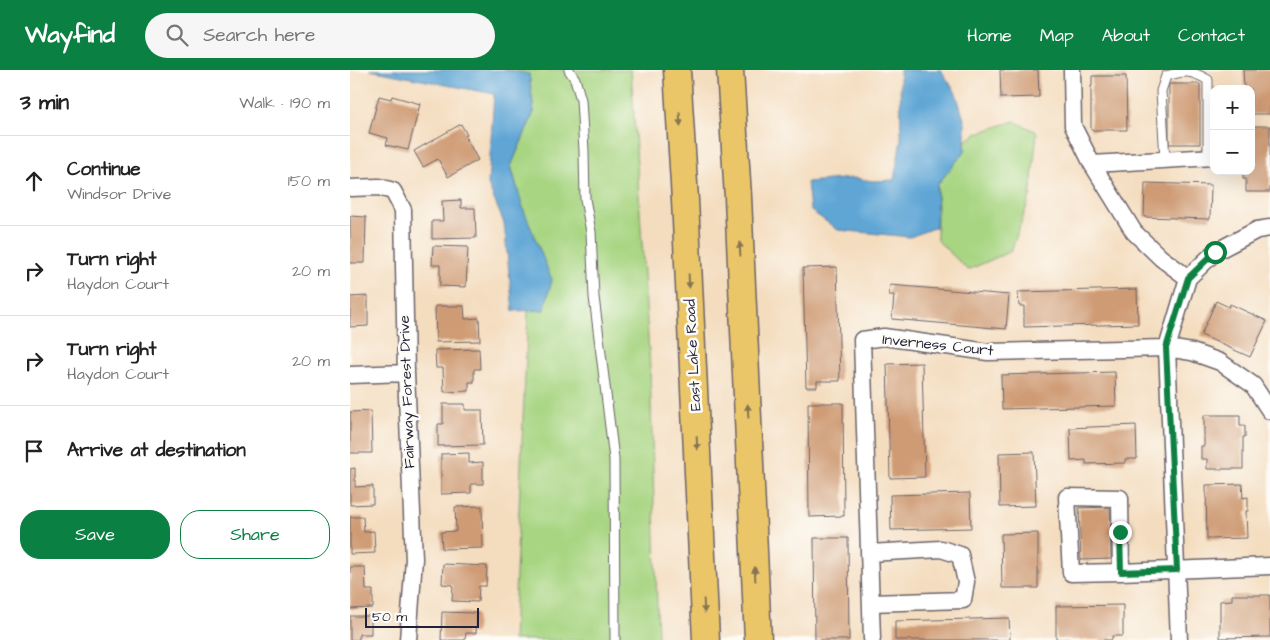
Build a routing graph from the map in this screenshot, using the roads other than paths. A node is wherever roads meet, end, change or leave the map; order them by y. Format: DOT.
graph roads {
  1 [pos="569,70"];
  2 [pos="677,70"];
  3 [pos="730,70"];
  4 [pos="1072,70"];
  5 [pos="1210,131"];
  6 [pos="1210,157"];
  7 [pos="1164,160"];
  8 [pos="1092,164"];
  9 [pos="350,188"];
  10 [pos="1270,228"];
  11 [pos="1188,278"];
  12 [pos="1166,348"];
  13 [pos="406,374"];
  14 [pos="350,375"];
  15 [pos="1270,411"];
  16 [pos="869,553"];
  17 [pos="1270,566"];
  18 [pos="1177,570"];
  19 [pos="1121,572"];
  20 [pos="871,603"];
  21 [pos="872,638"];
  22 [pos="408,640"];
  23 [pos="615,640"];
  24 [pos="706,640"];
  25 [pos="758,640"];
  26 [pos="1179,640"];
  1 -- 23 [label="lane"];
  2 -- 24 [label="main road, East Lake Road, one-way"];
  25 -- 3 [label="main road, one-way"];
  4 -- 8 [label="street"];
  5 -- 7 [label="lane"];
  6 -- 7 [label="street"];
  7 -- 8 [label="street"];
  8 -- 11 [label="street"];
  9 -- 13 [label="street, Fairway Forest Drive"];
  10 -- 11 [label="street"];
  11 -- 12 [label="street"];
  12 -- 15 [label="street"];
  12 -- 16 [label="street, Inverness Court"];
  12 -- 18 [label="street"];
  13 -- 14 [label="street"];
  13 -- 22 [label="street, Fairway Forest Drive"];
  16 -- 20 [label="street, Inverness Court"];
  16 -- 20 [label="street"];
  17 -- 18 [label="street"];
  18 -- 19 [label="street"];
  18 -- 26 [label="street"];
  19 -- 19 [label="street"];
  20 -- 21 [label="street, Inverness Court"];
}
